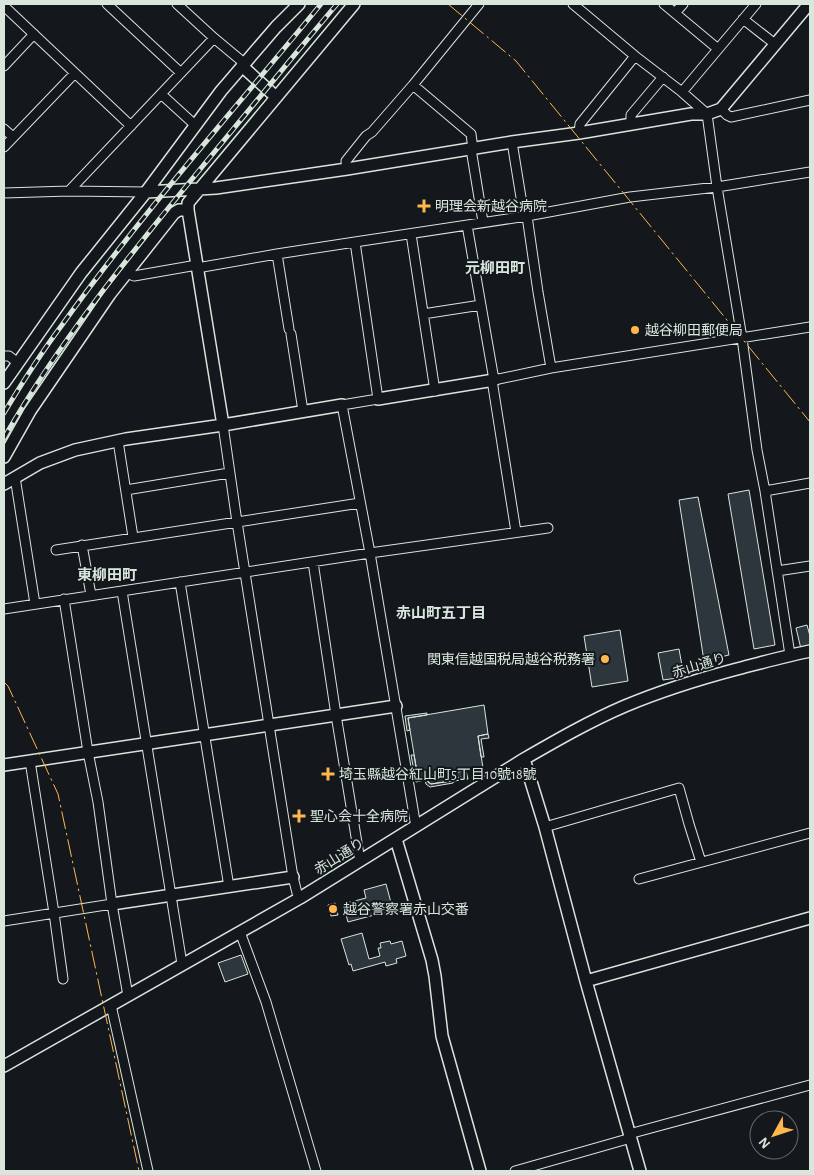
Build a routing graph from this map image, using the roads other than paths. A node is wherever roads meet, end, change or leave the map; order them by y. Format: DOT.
graph roads {
  1 [pos="107,4"];
  2 [pos="177,4"];
  3 [pos="299,4"];
  4 [pos="354,4"];
  5 [pos="480,4"];
  6 [pos="574,4"];
  7 [pos="664,4"];
  8 [pos="683,4"];
  9 [pos="756,4"];
  10 [pos="809,4"];
  11 [pos="4,6"];
  12 [pos="675,13"];
  13 [pos="743,18"];
  14 [pos="34,34"];
  15 [pos="214,38"];
  16 [pos="775,44"];
  17 [pos="718,49"];
  18 [pos="635,56"];
  19 [pos="243,65"];
  20 [pos="4,66"];
  21 [pos="74,72"];
  22 [pos="181,73"];
  23 [pos="663,77"];
  24 [pos="413,85"];
  25 [pos="682,92"];
  26 [pos="161,94"];
  27 [pos="276,97"];
  28 [pos="810,100"];
  29 [pos="721,109"];
  30 [pos="707,114"];
  31 [pos="631,124"];
  32 [pos="195,125"];
  33 [pos="131,126"];
  34 [pos="4,128"];
  35 [pos="579,133"];
  36 [pos="13,137"];
  37 [pos="512,142"];
  38 [pos="4,147"];
  39 [pos="472,149"];
  40 [pos="347,169"];
  41 [pos="810,172"];
  42 [pos="717,187"];
  43 [pos="199,190"];
  44 [pos="69,191"];
  45 [pos="146,192"];
  46 [pos="4,193"];
  47 [pos="188,210"];
  48 [pos="526,216"];
  49 [pos="483,222"];
  50 [pos="467,225"];
  51 [pos="411,234"];
  52 [pos="355,242"];
  53 [pos="277,254"];
  54 [pos="197,266"];
  55 [pos="126,273"];
  56 [pos="481,305"];
  57 [pos="423,314"];
  58 [pos="810,327"];
  59 [pos="742,338"];
  60 [pos="4,356"];
  61 [pos="18,363"];
  62 [pos="551,368"];
  63 [pos="493,380"];
  64 [pos="4,383"];
  65 [pos="434,391"];
  66 [pos="378,399"];
  67 [pos="342,405"];
  68 [pos="303,411"];
  69 [pos="223,425"];
  70 [pos="118,441"];
  71 [pos="4,457"];
  72 [pos="230,473"];
  73 [pos="15,477"];
  74 [pos="810,483"];
  75 [pos="4,484"];
  76 [pos="126,490"];
  77 [pos="765,491"];
  78 [pos="360,503"];
  79 [pos="237,522"];
  80 [pos="548,528"];
  81 [pos="516,532"];
  82 [pos="133,537"];
  83 [pos="82,545"];
  84 [pos="56,550"];
  85 [pos="370,553"];
  86 [pos="314,562"];
  87 [pos="810,566"];
  88 [pos="777,571"];
  89 [pos="245,573"];
  90 [pos="180,582"];
  91 [pos="122,591"];
  92 [pos="91,595"];
  93 [pos="64,599"];
  94 [pos="35,604"];
  95 [pos="4,609"];
  96 [pos="810,651"];
  97 [pos="790,655"];
  98 [pos="396,706"];
  99 [pos="336,715"];
  100 [pos="269,724"];
  101 [pos="205,735"];
  102 [pos="146,744"];
  103 [pos="88,752"];
  104 [pos="524,760"];
  105 [pos="30,761"];
  106 [pos="4,765"];
  107 [pos="416,827"];
  108 [pos="544,827"];
  109 [pos="810,833"];
  110 [pos="396,839"];
  111 [pos="360,861"];
  112 [pos="701,862"];
  113 [pos="293,876"];
  114 [pos="639,879"];
  115 [pos="229,886"];
  116 [pos="172,894"];
  117 [pos="300,898"];
  118 [pos="112,904"];
  119 [pos="54,913"];
  120 [pos="810,918"];
  121 [pos="4,920"];
  122 [pos="240,932"];
  123 [pos="182,964"];
  124 [pos="63,979"];
  125 [pos="586,981"];
  126 [pos="128,996"];
  127 [pos="111,1005"];
  128 [pos="4,1066"];
  129 [pos="810,1084"];
  130 [pos="630,1136"];
  131 [pos="148,1171"];
  132 [pos="316,1171"];
  133 [pos="480,1171"];
  134 [pos="515,1171"];
  135 [pos="640,1171"];
  1 -- 22 [label="street"];
  2 -- 15 [label="street"];
  3 -- 19 [label="street"];
  4 -- 27 [label="street"];
  5 -- 24 [label="street"];
  6 -- 18 [label="street"];
  7 -- 12 [label="street"];
  8 -- 12 [label="street"];
  9 -- 13 [label="street"];
  10 -- 16 [label="street"];
  11 -- 14 [label="street"];
  12 -- 17 [label="street"];
  13 -- 16 [label="street"];
  13 -- 17 [label="street"];
  14 -- 20 [label="street"];
  14 -- 21 [label="street"];
  15 -- 19 [label="street"];
  15 -- 22 [label="street"];
  16 -- 29 [label="street"];
  17 -- 25 [label="street"];
  18 -- 23 [label="street"];
  18 -- 35 [label="street"];
  19 -- 27 [label="street"];
  19 -- 32 [label="street"];
  21 -- 33 [label="street"];
  21 -- 36 [label="street"];
  22 -- 26 [label="street"];
  23 -- 25 [label="street"];
  23 -- 31 [label="street"];
  24 -- 39 [label="street"];
  24 -- 40 [label="street"];
  25 -- 30 [label="street"];
  26 -- 32 [label="street"];
  26 -- 33 [label="street"];
  27 -- 43 [label="street"];
  28 -- 29 [label="street"];
  29 -- 30 [label="street"];
  30 -- 31 [label="street"];
  30 -- 42 [label="street"];
  31 -- 35 [label="street"];
  32 -- 45 [label="street"];
  33 -- 44 [label="street"];
  34 -- 36 [label="street"];
  35 -- 37 [label="street"];
  36 -- 38 [label="street"];
  37 -- 39 [label="street"];
  37 -- 48 [label="street"];
  39 -- 40 [label="street"];
  39 -- 49 [label="street"];
  40 -- 43 [label="street"];
  41 -- 42 [label="street"];
  42 -- 48 [label="street"];
  42 -- 59 [label="street"];
  43 -- 45 [label="street"];
  43 -- 47 [label="street"];
  44 -- 45 [label="street"];
  44 -- 46 [label="street"];
  45 -- 61 [label="street"];
  47 -- 54 [label="street"];
  47 -- 55 [label="street"];
  48 -- 49 [label="street"];
  48 -- 62 [label="street"];
  49 -- 50 [label="street"];
  50 -- 51 [label="street"];
  50 -- 56 [label="street"];
  51 -- 52 [label="street"];
  51 -- 57 [label="street"];
  52 -- 53 [label="street"];
  52 -- 66 [label="street"];
  53 -- 54 [label="street"];
  53 -- 68 [label="street"];
  54 -- 55 [label="street"];
  54 -- 69 [label="street"];
  55 -- 71 [label="street"];
  56 -- 57 [label="street"];
  56 -- 63 [label="street"];
  57 -- 65 [label="street"];
  58 -- 59 [label="street"];
  59 -- 62 [label="street"];
  59 -- 77 [label="street"];
  60 -- 61 [label="street"];
  61 -- 64 [label="street"];
  62 -- 63 [label="street"];
  63 -- 65 [label="street"];
  63 -- 81 [label="street"];
  65 -- 66 [label="street"];
  66 -- 67 [label="street"];
  67 -- 68 [label="street"];
  67 -- 78 [label="street"];
  68 -- 69 [label="street"];
  69 -- 70 [label="street"];
  69 -- 72 [label="street"];
  70 -- 73 [label="street"];
  70 -- 76 [label="street"];
  72 -- 76 [label="street"];
  72 -- 79 [label="street"];
  73 -- 75 [label="street"];
  73 -- 94 [label="street"];
  74 -- 77 [label="street"];
  76 -- 82 [label="street"];
  77 -- 88 [label="street"];
  78 -- 79 [label="street"];
  78 -- 85 [label="street"];
  79 -- 82 [label="street"];
  79 -- 89 [label="street"];
  80 -- 81 [label="street"];
  81 -- 85 [label="street"];
  82 -- 83 [label="street"];
  83 -- 84 [label="street"];
  83 -- 92 [label="street"];
  85 -- 86 [label="street"];
  85 -- 98 [label="street"];
  86 -- 89 [label="street"];
  86 -- 99 [label="street"];
  87 -- 88 [label="street"];
  88 -- 97 [label="street"];
  89 -- 90 [label="street"];
  89 -- 100 [label="street"];
  90 -- 91 [label="street"];
  90 -- 101 [label="street"];
  91 -- 92 [label="street"];
  91 -- 102 [label="street"];
  92 -- 93 [label="street"];
  93 -- 94 [label="street"];
  93 -- 103 [label="street"];
  94 -- 95 [label="street"];
  96 -- 97 [label="street, 赤山通り"];
  97 -- 104 [label="street, 赤山通り"];
  98 -- 99 [label="street"];
  98 -- 107 [label="street"];
  99 -- 100 [label="street"];
  99 -- 111 [label="street"];
  100 -- 101 [label="street"];
  100 -- 113 [label="street"];
  101 -- 102 [label="street"];
  101 -- 115 [label="street"];
  102 -- 103 [label="street"];
  102 -- 116 [label="street"];
  103 -- 105 [label="street"];
  103 -- 118 [label="street"];
  104 -- 107 [label="street, 赤山通り"];
  104 -- 108 [label="street"];
  105 -- 106 [label="street"];
  105 -- 119 [label="street"];
  107 -- 110 [label="street, 赤山通り"];
  108 -- 112 [label="street"];
  108 -- 125 [label="street"];
  109 -- 112 [label="street"];
  110 -- 111 [label="street, 赤山通り"];
  110 -- 133 [label="street"];
  111 -- 117 [label="street, 赤山通り"];
  112 -- 114 [label="street"];
  113 -- 115 [label="street"];
  113 -- 117 [label="street"];
  115 -- 116 [label="street"];
  116 -- 118 [label="street"];
  116 -- 123 [label="street"];
  117 -- 122 [label="street, 赤山通り"];
  118 -- 119 [label="street"];
  118 -- 126 [label="street"];
  119 -- 121 [label="street"];
  119 -- 124 [label="street"];
  120 -- 125 [label="street"];
  122 -- 123 [label="street, 赤山通り"];
  122 -- 132 [label="street"];
  123 -- 126 [label="street, 赤山通り"];
  125 -- 130 [label="street"];
  126 -- 127 [label="street, 赤山通り"];
  127 -- 128 [label="street, 赤山通り"];
  127 -- 131 [label="street"];
  129 -- 130 [label="street"];
  130 -- 134 [label="street"];
  130 -- 135 [label="street"];
}
